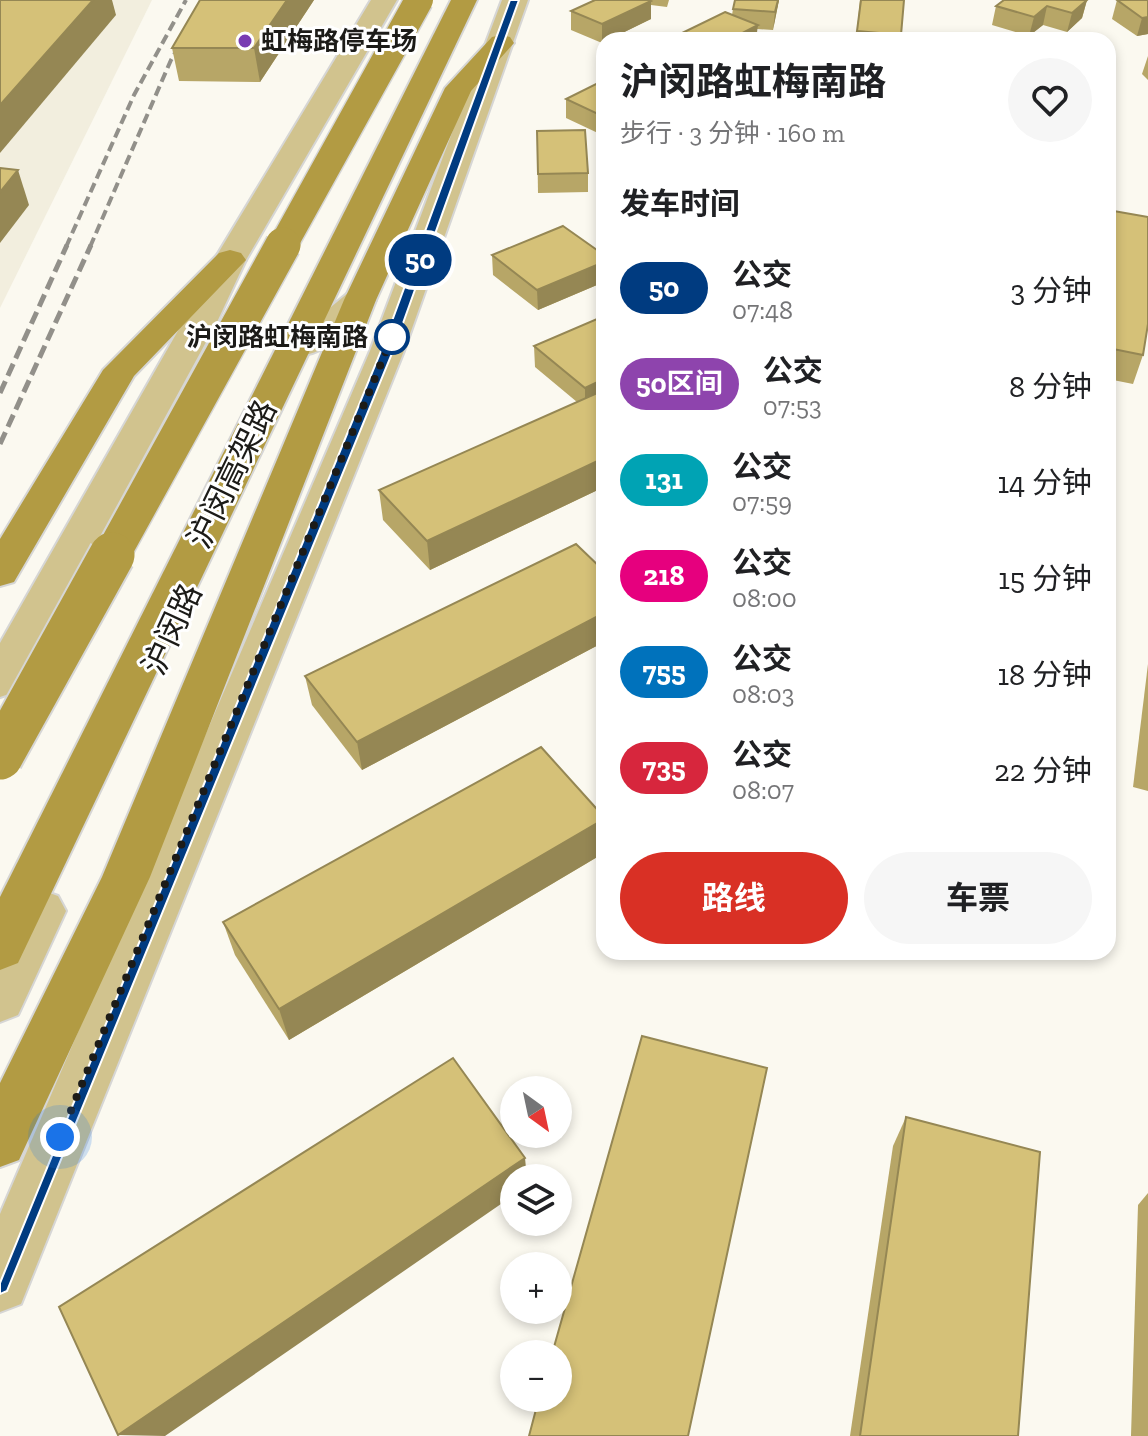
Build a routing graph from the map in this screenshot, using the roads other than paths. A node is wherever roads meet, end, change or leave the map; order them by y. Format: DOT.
graph roads {
  1 [pos="384,0"];
  2 [pos="419,0"];
  3 [pos="429,0"];
  4 [pos="464,0"];
  5 [pos="471,0"];
  6 [pos="515,0"];
  7 [pos="501,43"];
  8 [pos="447,51"];
  9 [pos="459,88"];
  10 [pos="230,260"];
  11 [pos="200,322"];
  12 [pos="321,351"];
  13 [pos="0,572"];
  14 [pos="0,681"];
  15 [pos="0,757"];
  16 [pos="0,948"];
  17 [pos="0,999"];
  18 [pos="0,1141"];
  19 [pos="0,1283"];
  1 -- 10 [label="main road"];
  2 -- 15 [label="highway, 沪闵高架路, bridge"];
  3 -- 11 [label="main road"];
  4 -- 16 [label="highway, 沪闵高架路"];
  5 -- 8 [label="main road, 沪闵路"];
  6 -- 7 [label="main road"];
  7 -- 9 [label="highway"];
  7 -- 19 [label="main road"];
  8 -- 9 [label="highway"];
  8 -- 12 [label="main road, 沪闵路"];
  9 -- 12 [label="highway"];
  10 -- 11 [label="main road"];
  10 -- 13 [label="highway"];
  11 -- 14 [label="main road"];
  12 -- 17 [label="main road, 沪闵路"];
  12 -- 18 [label="highway"];
}
